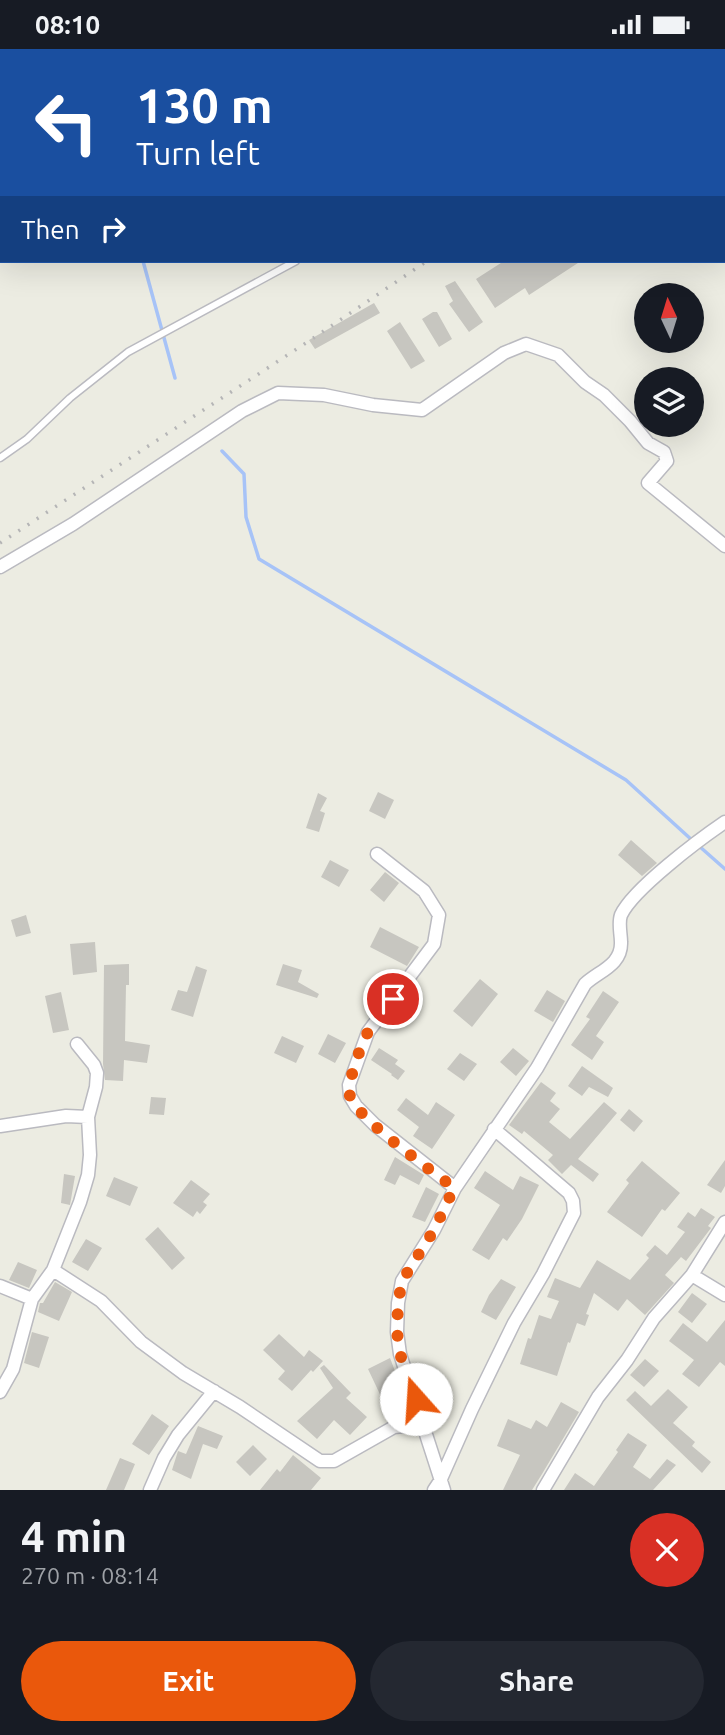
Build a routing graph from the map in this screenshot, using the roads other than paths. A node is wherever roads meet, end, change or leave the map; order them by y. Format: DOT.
graph roads {
  1 [pos="292,263"];
  2 [pos="0,458"];
  3 [pos="725,546"];
  4 [pos="0,568"];
  5 [pos="725,822"];
  6 [pos="377,854"];
  7 [pos="77,1044"];
  8 [pos="88,1117"];
  9 [pos="0,1126"];
  10 [pos="494,1129"];
  11 [pos="454,1188"];
  12 [pos="725,1222"];
  13 [pos="53,1270"];
  14 [pos="692,1275"];
  15 [pos="0,1286"];
  16 [pos="725,1295"];
  17 [pos="32,1299"];
  18 [pos="214,1391"];
  19 [pos="0,1392"];
  20 [pos="424,1424"];
  21 [pos="439,1487"];
  22 [pos="150,1490"];
  23 [pos="543,1490"];
  1 -- 2 [label="lane"];
  3 -- 4 [label="street"];
  5 -- 10 [label="street"];
  6 -- 11 [label="street"];
  7 -- 8 [label="street"];
  8 -- 9 [label="street"];
  8 -- 13 [label="street"];
  10 -- 11 [label="street"];
  10 -- 21 [label="street"];
  11 -- 20 [label="street"];
  12 -- 14 [label="street"];
  13 -- 17 [label="street"];
  13 -- 18 [label="street"];
  14 -- 16 [label="street"];
  14 -- 23 [label="street"];
  15 -- 17 [label="street"];
  17 -- 19 [label="street"];
  18 -- 20 [label="street"];
  18 -- 22 [label="street"];
  20 -- 21 [label="street"];
}
